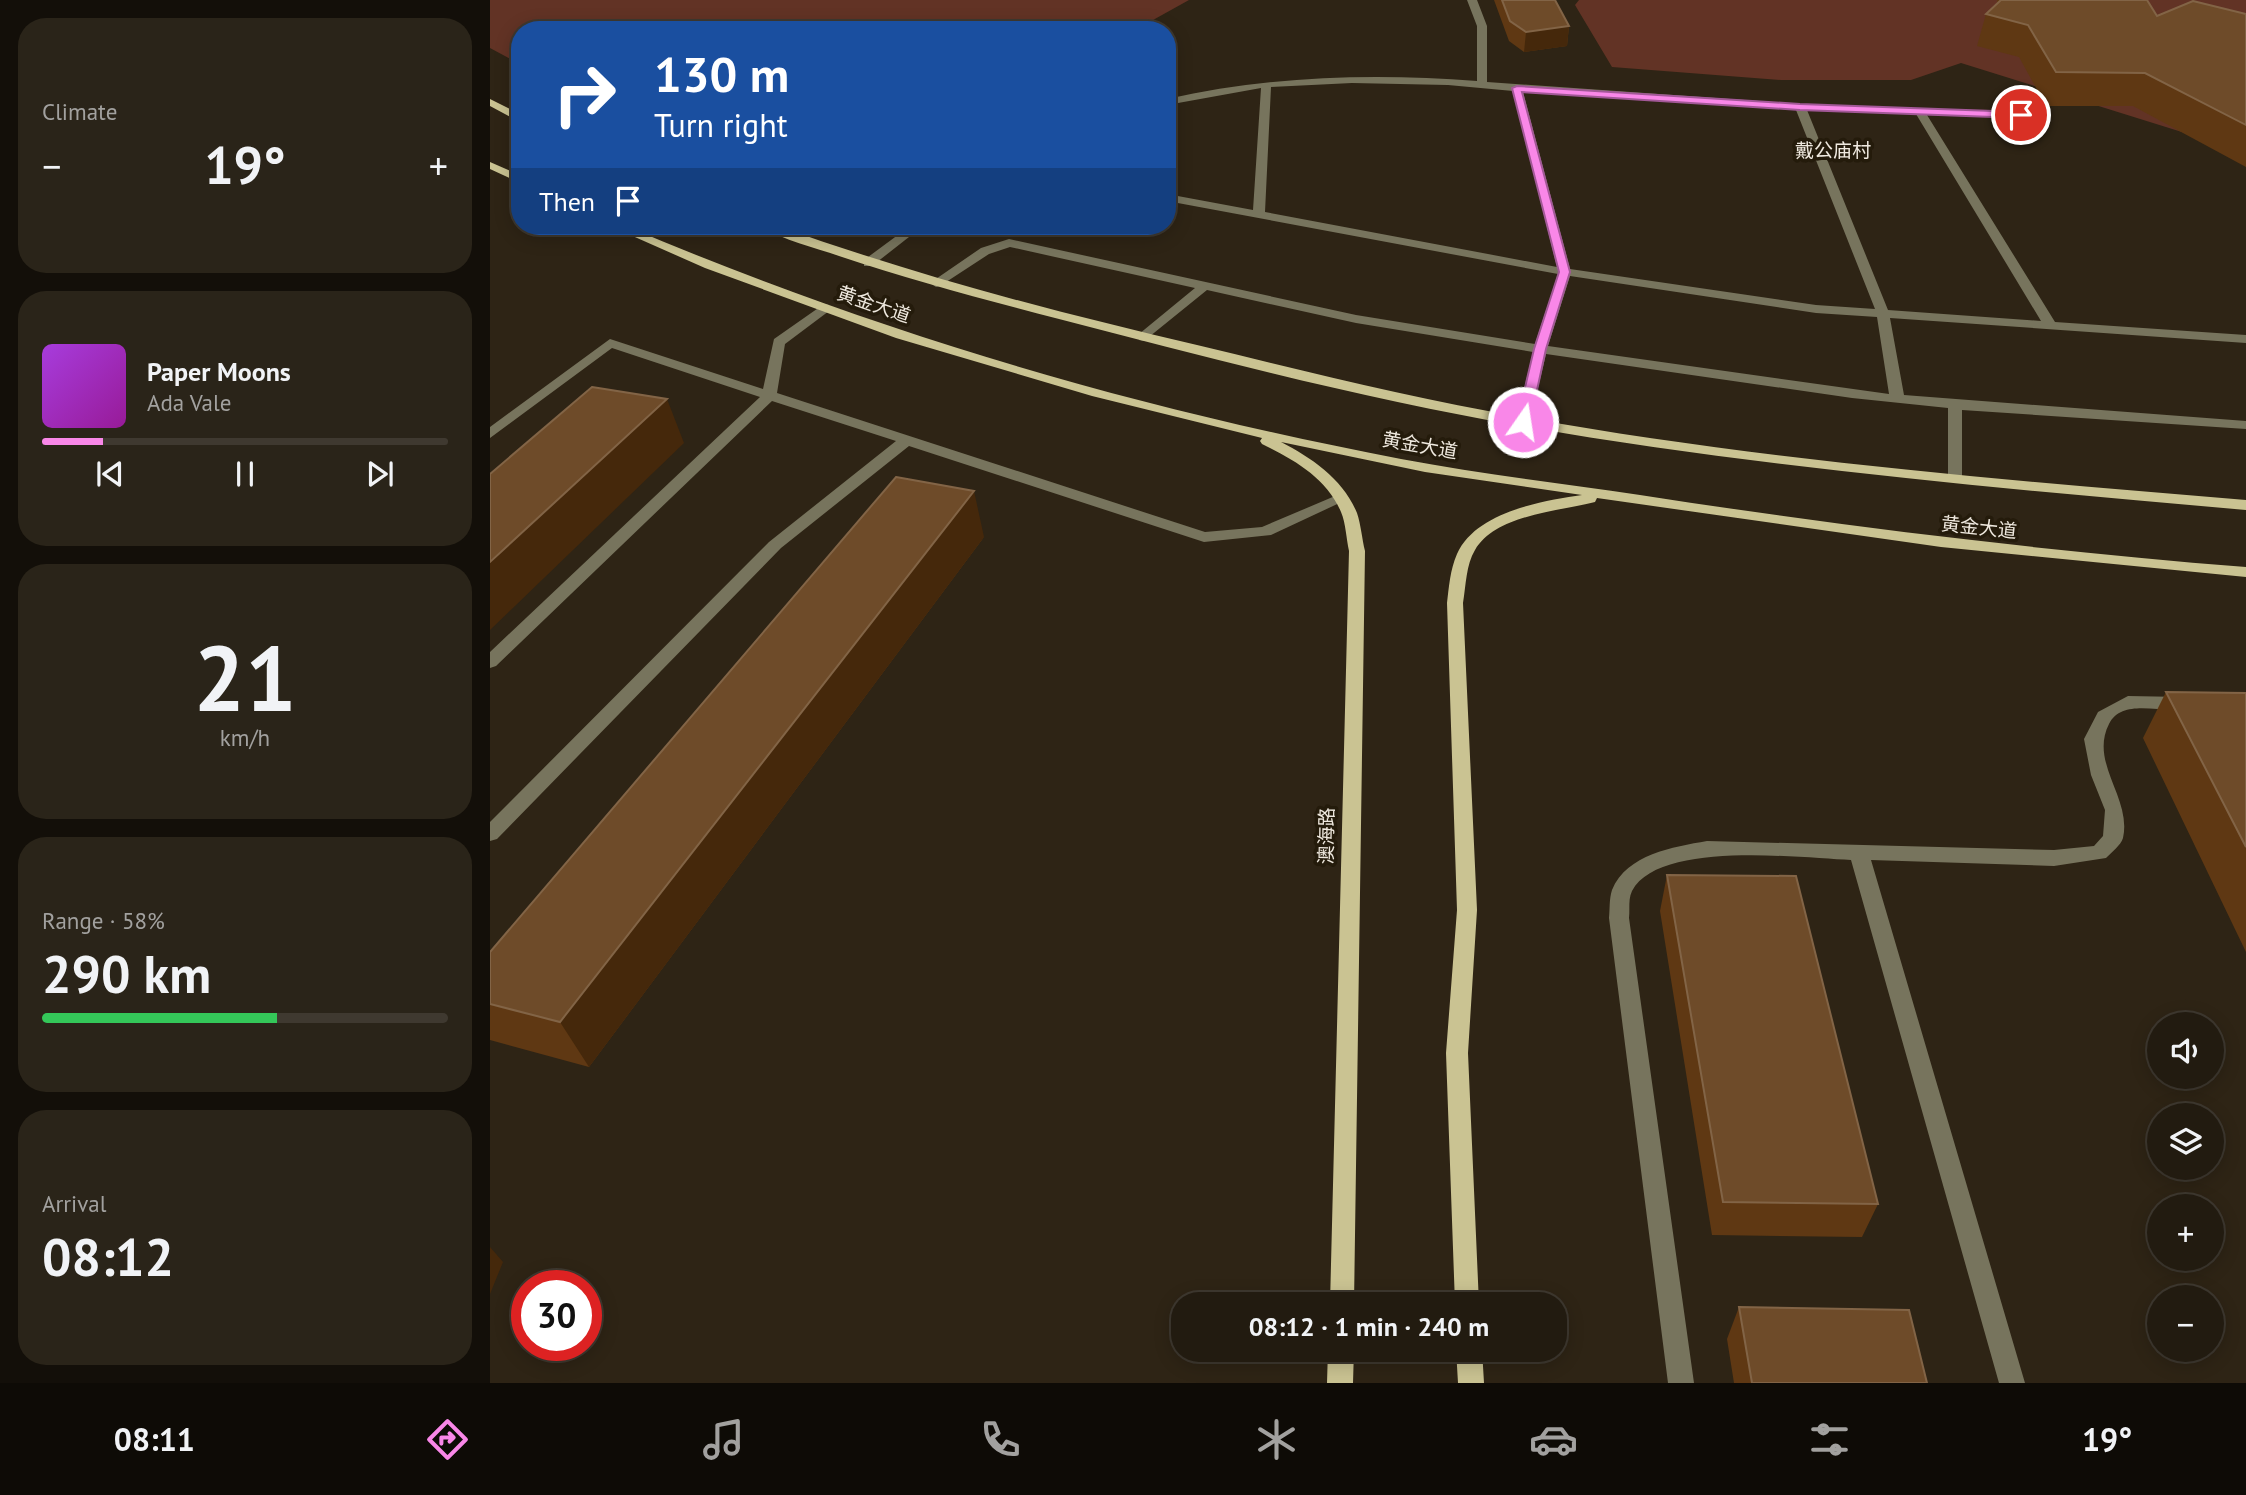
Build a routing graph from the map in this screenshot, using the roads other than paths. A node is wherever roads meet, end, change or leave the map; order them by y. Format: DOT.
graph roads {
  1 [pos="1472,0"];
  2 [pos="1266,85"];
  3 [pos="1482,86"];
  4 [pos="1517,88"];
  5 [pos="1176,100"];
  6 [pos="490,102"];
  7 [pos="1800,107"];
  8 [pos="1919,111"];
  9 [pos="511,114"];
  10 [pos="2046,116"];
  11 [pos="490,165"];
  12 [pos="511,176"];
  13 [pos="1176,199"];
  14 [pos="1259,215"];
  15 [pos="639,235"];
  16 [pos="792,235"];
  17 [pos="905,235"];
  18 [pos="868,263"];
  19 [pos="1565,272"];
  20 [pos="936,283"];
  21 [pos="1206,285"];
  22 [pos="824,308"];
  23 [pos="1883,314"];
  24 [pos="2050,325"];
  25 [pos="1144,337"];
  26 [pos="2246,339"];
  27 [pos="1540,349"];
  28 [pos="769,396"];
  29 [pos="1897,398"];
  30 [pos="1955,405"];
  31 [pos="1523,422"];
  32 [pos="2246,425"];
  33 [pos="1239,428"];
  34 [pos="490,434"];
  35 [pos="906,441"];
  36 [pos="1955,479"];
  37 [pos="1631,498"];
  38 [pos="1340,499"];
  39 [pos="2246,505"];
  40 [pos="2246,572"];
  41 [pos="490,662"];
  42 [pos="2199,704"];
  43 [pos="490,834"];
  44 [pos="1859,853"];
  45 [pos="1342,1292"];
  46 [pos="1467,1292"];
  47 [pos="1341,1362"];
  48 [pos="1470,1362"];
  49 [pos="1340,1383"];
  50 [pos="1471,1383"];
  51 [pos="1681,1383"];
  52 [pos="2012,1383"];
  1 -- 3 [label="street"];
  2 -- 3 [label="street"];
  2 -- 5 [label="street"];
  2 -- 14 [label="street"];
  3 -- 4 [label="street"];
  4 -- 7 [label="street"];
  4 -- 19 [label="street"];
  6 -- 9 [label="main road"];
  7 -- 8 [label="street"];
  7 -- 23 [label="street"];
  8 -- 10 [label="street"];
  8 -- 24 [label="street"];
  11 -- 12 [label="main road"];
  13 -- 14 [label="street"];
  14 -- 19 [label="street"];
  15 -- 22 [label="main road, 黄金大道"];
  16 -- 18 [label="main road, 黄金大道"];
  17 -- 18 [label="street"];
  18 -- 20 [label="main road, 黄金大道"];
  19 -- 23 [label="street"];
  19 -- 27 [label="street"];
  20 -- 21 [label="street"];
  20 -- 25 [label="main road, 黄金大道"];
  21 -- 25 [label="street"];
  21 -- 27 [label="street"];
  22 -- 28 [label="street"];
  22 -- 33 [label="main road, 黄金大道"];
  23 -- 24 [label="street"];
  23 -- 29 [label="street"];
  24 -- 26 [label="street"];
  25 -- 31 [label="main road, 黄金大道"];
  27 -- 29 [label="street"];
  27 -- 31 [label="street"];
  28 -- 34 [label="street"];
  28 -- 35 [label="street"];
  28 -- 41 [label="street"];
  29 -- 30 [label="street"];
  30 -- 32 [label="street"];
  30 -- 36 [label="street"];
  31 -- 36 [label="main road, 黄金大道"];
  33 -- 37 [label="main road, 黄金大道"];
  33 -- 38 [label="main road, 澳海路"];
  35 -- 38 [label="street"];
  35 -- 43 [label="street"];
  36 -- 39 [label="main road, 黄金大道"];
  37 -- 40 [label="main road, 黄金大道"];
  37 -- 46 [label="main road"];
  38 -- 45 [label="main road, 澳海路"];
  42 -- 44 [label="street"];
  44 -- 51 [label="street"];
  44 -- 52 [label="street"];
  47 -- 49 [label="main road"];
  48 -- 50 [label="main road"];
}
